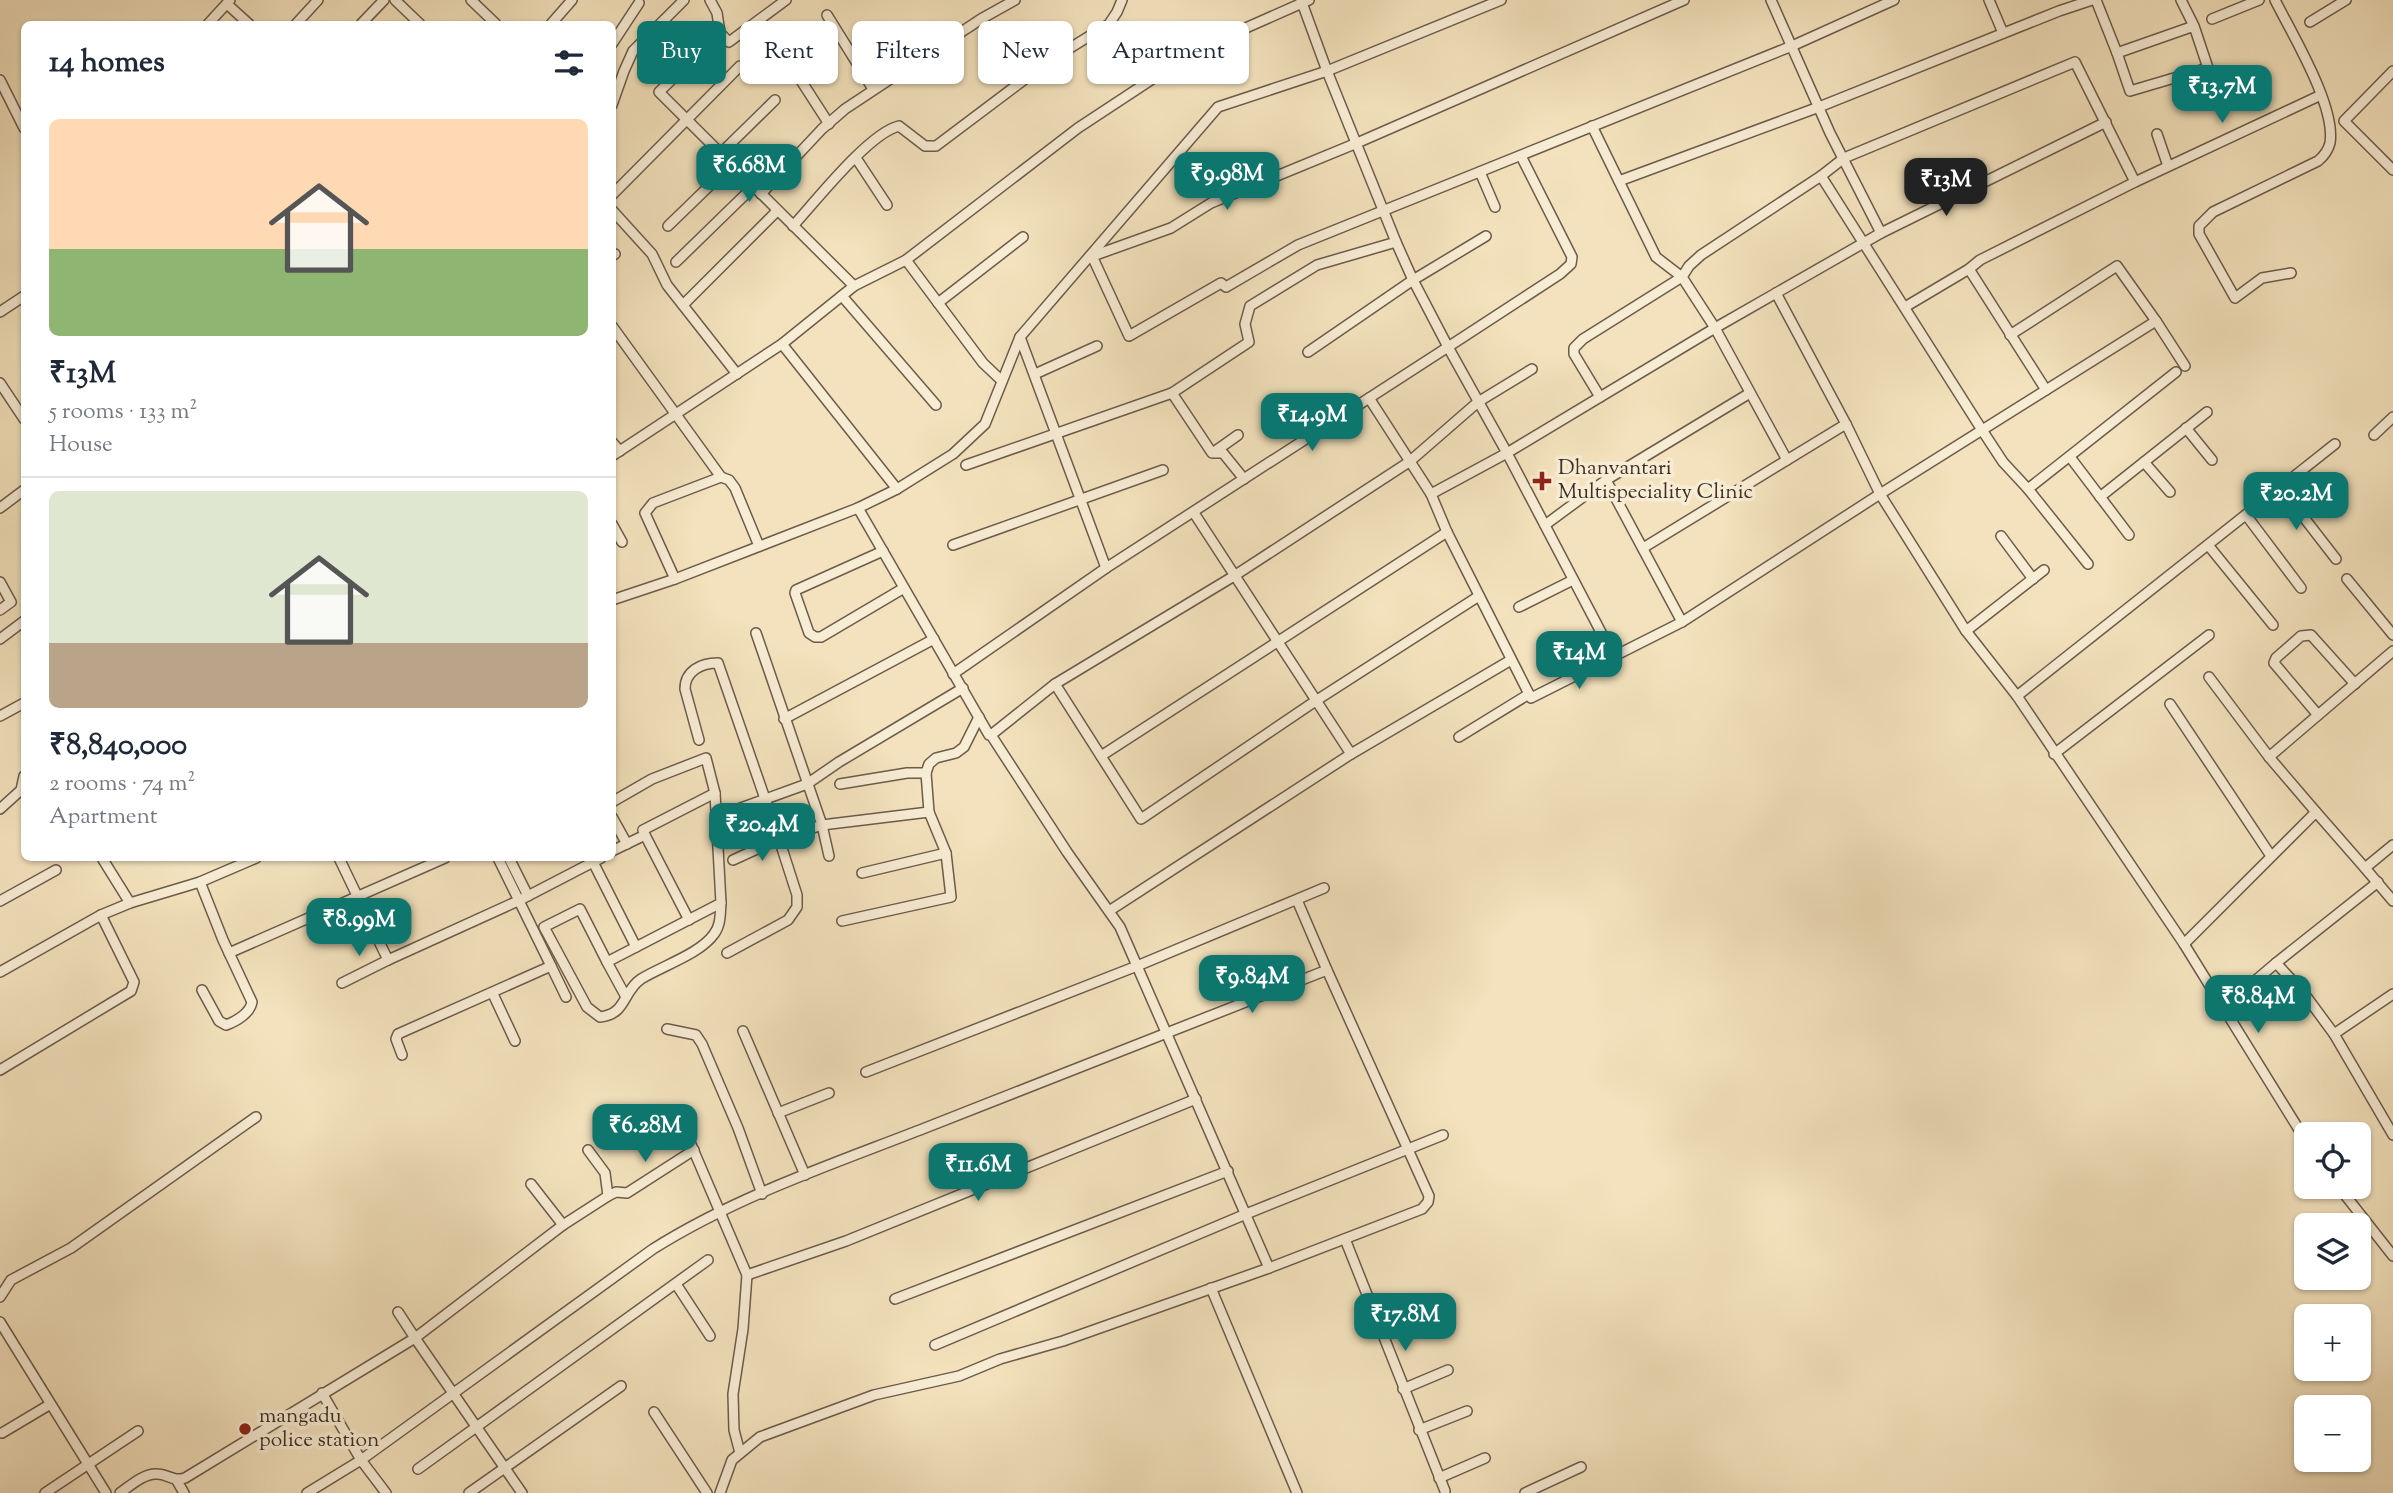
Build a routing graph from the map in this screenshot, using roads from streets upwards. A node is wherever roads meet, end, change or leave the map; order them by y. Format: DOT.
graph roads {
  1 [pos="318,0"];
  2 [pos="384,0"];
  3 [pos="395,0"];
  4 [pos="471,0"];
  5 [pos="572,0"];
  6 [pos="684,0"];
  7 [pos="710,0"];
  8 [pos="786,0"];
  9 [pos="1015,0"];
  10 [pos="1122,0"];
  11 [pos="1501,0"];
  12 [pos="1684,0"];
  13 [pos="1771,0"];
  14 [pos="1894,0"];
  15 [pos="1989,0"];
  16 [pos="2094,0"];
  17 [pos="2181,0"];
  18 [pos="2259,0"];
  19 [pos="2275,0"];
  20 [pos="2346,0"];
  21 [pos="1304,1"];
  22 [pos="228,2"];
  23 [pos="639,3"];
  24 [pos="827,15"];
  25 [pos="2212,19"];
  26 [pos="211,21"];
  27 [pos="246,21"];
  28 [pos="299,21"];
  29 [pos="364,21"];
  30 [pos="417,21"];
  31 [pos="493,21"];
  32 [pos="554,21"];
  33 [pos="718,21"];
  34 [pos="2310,22"];
  35 [pos="2194,26"];
  36 [pos="2003,33"];
  37 [pos="616,38"];
  38 [pos="726,39"];
  39 [pos="1793,46"];
  40 [pos="2117,52"];
  41 [pos="740,66"];
  42 [pos="1327,71"];
  43 [pos="2393,71"];
  44 [pos="0,80"];
  45 [pos="667,84"];
  46 [pos="803,84"];
  47 [pos="873,89"];
  48 [pos="616,94"];
  49 [pos="2321,94"];
  50 [pos="775,100"];
  51 [pos="1819,107"];
  52 [pos="687,121"];
  53 [pos="21,122"];
  54 [pos="2105,122"];
  55 [pos="829,124"];
  56 [pos="1592,127"];
  57 [pos="2157,134"];
  58 [pos="1357,143"];
  59 [pos="720,154"];
  60 [pos="1521,156"];
  61 [pos="856,158"];
  62 [pos="1844,158"];
  63 [pos="731,165"];
  64 [pos="2168,166"];
  65 [pos="2393,170"];
  66 [pos="1480,172"];
  67 [pos="1821,176"];
  68 [pos="1619,181"];
  69 [pos="2135,182"];
  70 [pos="616,191"];
  71 [pos="757,191"];
  72 [pos="887,205"];
  73 [pos="1495,206"];
  74 [pos="1384,210"];
  75 [pos="777,211"];
  76 [pos="616,214"];
  77 [pos="668,226"];
  78 [pos="793,226"];
  79 [pos="1881,233"];
  80 [pos="1486,236"];
  81 [pos="1023,237"];
  82 [pos="1396,242"];
  83 [pos="1864,242"];
  84 [pos="1090,257"];
  85 [pos="906,260"];
  86 [pos="676,262"];
  87 [pos="1969,269"];
  88 [pos="2291,273"];
  89 [pos="1682,277"];
  90 [pos="1413,280"];
  91 [pos="854,286"];
  92 [pos="1776,293"];
  93 [pos="842,296"];
  94 [pos="21,298"];
  95 [pos="938,303"];
  96 [pos="683,305"];
  97 [pos="1905,307"];
  98 [pos="0,312"];
  99 [pos="2156,321"];
  100 [pos="1715,328"];
  101 [pos="616,331"];
  102 [pos="2010,335"];
  103 [pos="1020,337"];
  104 [pos="782,344"];
  105 [pos="1097,346"];
  106 [pos="1448,347"];
  107 [pos="1308,352"];
  108 [pos="1532,369"];
  109 [pos="737,374"];
  110 [pos="1035,374"];
  111 [pos="1002,381"];
  112 [pos="0,383"];
  113 [pos="2046,390"];
  114 [pos="1172,393"];
  115 [pos="1750,393"];
  116 [pos="1600,397"];
  117 [pos="1369,398"];
  118 [pos="1478,402"];
  119 [pos="936,405"];
  120 [pos="2207,412"];
  121 [pos="21,414"];
  122 [pos="677,414"];
  123 [pos="2393,418"];
  124 [pos="1846,424"];
  125 [pos="2186,428"];
  126 [pos="1982,430"];
  127 [pos="1058,433"];
  128 [pos="1238,435"];
  129 [pos="2374,435"];
  130 [pos="2335,444"];
  131 [pos="1212,453"];
  132 [pos="1507,453"];
  133 [pos="616,454"];
  134 [pos="2070,457"];
  135 [pos="1787,460"];
  136 [pos="2212,460"];
  137 [pos="1409,462"];
  138 [pos="2144,462"];
  139 [pos="966,465"];
  140 [pos="1163,470"];
  141 [pos="721,477"];
  142 [pos="1244,479"];
  143 [pos="1605,480"];
  144 [pos="2281,488"];
  145 [pos="897,489"];
  146 [pos="2028,489"];
  147 [pos="21,492"];
  148 [pos="2170,492"];
  149 [pos="1431,494"];
  150 [pos="1881,494"];
  151 [pos="2100,497"];
  152 [pos="1080,500"];
  153 [pos="0,508"];
  154 [pos="858,508"];
  155 [pos="1194,513"];
  156 [pos="2246,515"];
  157 [pos="1545,525"];
  158 [pos="616,531"];
  159 [pos="1447,532"];
  160 [pos="2129,535"];
  161 [pos="2001,536"];
  162 [pos="622,542"];
  163 [pos="953,545"];
  164 [pos="2208,545"];
  165 [pos="759,546"];
  166 [pos="1643,548"];
  167 [pos="883,551"];
  168 [pos="2336,559"];
  169 [pos="2088,564"];
  170 [pos="1106,568"];
  171 [pos="2044,570"];
  172 [pos="1234,576"];
  173 [pos="675,579"];
  174 [pos="2033,579"];
  175 [pos="2347,579"];
  176 [pos="1573,580"];
  177 [pos="0,582"];
  178 [pos="904,588"];
  179 [pos="2301,588"];
  180 [pos="1479,596"];
  181 [pos="616,599"];
  182 [pos="1519,607"];
  183 [pos="0,610"];
  184 [pos="1682,622"];
  185 [pos="21,623"];
  186 [pos="2273,625"];
  187 [pos="1966,631"];
  188 [pos="756,633"];
  189 [pos="2209,635"];
  190 [pos="2393,635"];
  191 [pos="0,639"];
  192 [pos="934,639"];
  193 [pos="1278,641"];
  194 [pos="2393,651"];
  195 [pos="1614,657"];
  196 [pos="1511,660"];
  197 [pos="953,674"];
  198 [pos="2209,677"];
  199 [pos="1055,684"];
  200 [pos="2355,684"];
  201 [pos="963,688"];
  202 [pos="1529,694"];
  203 [pos="2017,696"];
  204 [pos="1317,700"];
  205 [pos="2170,704"];
  206 [pos="21,705"];
  207 [pos="2318,715"];
  208 [pos="0,716"];
  209 [pos="979,717"];
  210 [pos="784,719"];
  211 [pos="991,735"];
  212 [pos="1459,737"];
  213 [pos="699,740"];
  214 [pos="1351,754"];
  215 [pos="2054,754"];
  216 [pos="1101,756"];
  217 [pos="2269,757"];
  218 [pos="926,773"];
  219 [pos="807,784"];
  220 [pos="840,784"];
  221 [pos="21,793"];
  222 [pos="715,793"];
  223 [pos="616,800"];
  224 [pos="766,800"];
  225 [pos="0,809"];
  226 [pos="929,812"];
  227 [pos="2316,812"];
  228 [pos="727,813"];
  229 [pos="616,824"];
  230 [pos="822,825"];
  231 [pos="645,835"];
  232 [pos="779,839"];
  233 [pos="627,844"];
  234 [pos="2393,845"];
  235 [pos="616,849"];
  236 [pos="946,853"];
  237 [pos="830,856"];
  238 [pos="2272,856"];
  239 [pos="733,860"];
  240 [pos="104,861"];
  241 [pos="249,861"];
  242 [pos="340,861"];
  243 [pos="438,861"];
  244 [pos="500,861"];
  245 [pos="510,861"];
  246 [pos="595,861"];
  247 [pos="597,861"];
  248 [pos="2365,868"];
  249 [pos="56,870"];
  250 [pos="862,873"];
  251 [pos="200,882"];
  252 [pos="2378,882"];
  253 [pos="1324,888"];
  254 [pos="357,897"];
  255 [pos="524,898"];
  256 [pos="1297,900"];
  257 [pos="0,901"];
  258 [pos="2393,901"];
  259 [pos="130,903"];
  260 [pos="721,903"];
  261 [pos="1109,911"];
  262 [pos="101,915"];
  263 [pos="689,920"];
  264 [pos="842,921"];
  265 [pos="2184,944"];
  266 [pos="636,947"];
  267 [pos="229,953"];
  268 [pos="727,953"];
  269 [pos="388,960"];
  270 [pos="607,962"];
  271 [pos="2276,963"];
  272 [pos="551,966"];
  273 [pos="1137,966"];
  274 [pos="1326,970"];
  275 [pos="0,972"];
  276 [pos="342,983"];
  277 [pos="202,990"];
  278 [pos="493,994"];
  279 [pos="2393,995"];
  280 [pos="566,997"];
  281 [pos="626,997"];
  282 [pos="2224,1008"];
  283 [pos="667,1029"];
  284 [pos="743,1031"];
  285 [pos="1167,1033"];
  286 [pos="2334,1034"];
  287 [pos="515,1041"];
  288 [pos="402,1055"];
  289 [pos="0,1070"];
  290 [pos="866,1072"];
  291 [pos="829,1093"];
  292 [pos="1196,1099"];
  293 [pos="778,1113"];
  294 [pos="256,1117"];
  295 [pos="2294,1122"];
  296 [pos="1443,1135"];
  297 [pos="2393,1135"];
  298 [pos="1408,1149"];
  299 [pos="588,1150"];
  300 [pos="1228,1171"];
  301 [pos="805,1175"];
  302 [pos="531,1184"];
  303 [pos="762,1194"];
  304 [pos="608,1196"];
  305 [pos="2348,1199"];
  306 [pos="721,1211"];
  307 [pos="1246,1214"];
  308 [pos="562,1225"];
  309 [pos="1345,1239"];
  310 [pos="2393,1256"];
  311 [pos="708,1261"];
  312 [pos="1269,1268"];
  313 [pos="747,1275"];
  314 [pos="676,1284"];
  315 [pos="1211,1288"];
  316 [pos="0,1297"];
  317 [pos="895,1298"];
  318 [pos="398,1312"];
  319 [pos="0,1322"];
  320 [pos="710,1336"];
  321 [pos="415,1338"];
  322 [pos="935,1345"];
  323 [pos="1448,1370"];
  324 [pos="621,1386"];
  325 [pos="1403,1389"];
  326 [pos="322,1393"];
  327 [pos="455,1393"];
  328 [pos="49,1405"];
  329 [pos="1466,1411"];
  330 [pos="654,1412"];
  331 [pos="477,1426"];
  332 [pos="1419,1430"];
  333 [pos="138,1431"];
  334 [pos="2,1433"];
  335 [pos="740,1453"];
  336 [pos="1485,1458"];
  337 [pos="361,1460"];
  338 [pos="88,1464"];
  339 [pos="504,1467"];
  340 [pos="1581,1467"];
  341 [pos="418,1469"];
  342 [pos="1439,1478"];
  343 [pos="177,1481"];
  344 [pos="1445,1491"];
  345 [pos="46,1493"];
  346 [pos="106,1493"];
  347 [pos="120,1493"];
  348 [pos="184,1493"];
  349 [pos="307,1493"];
  350 [pos="386,1493"];
  351 [pos="469,1493"];
  352 [pos="522,1493"];
  353 [pos="707,1493"];
  354 [pos="720,1493"];
  355 [pos="1297,1493"];
  356 [pos="1525,1493"];
  1 -- 28 [label="street"];
  2 -- 29 [label="street"];
  3 -- 30 [label="street"];
  4 -- 31 [label="street"];
  5 -- 32 [label="street"];
  6 -- 48 [label="street"];
  7 -- 33 [label="street"];
  8 -- 38 [label="street"];
  9 -- 47 [label="street"];
  10 -- 61 [label="street"];
  11 -- 42 [label="street"];
  12 -- 58 [label="street"];
  13 -- 39 [label="street"];
  14 -- 39 [label="street"];
  15 -- 36 [label="street"];
  16 -- 36 [label="street"];
  16 -- 40 [label="street"];
  17 -- 35 [label="street"];
  18 -- 25 [label="street"];
  19 -- 49 [label="street"];
  20 -- 34 [label="street"];
  21 -- 42 [label="street"];
  21 -- 85 [label="street"];
  22 -- 26 [label="street"];
  22 -- 27 [label="street"];
  23 -- 37 [label="street"];
  24 -- 47 [label="street"];
  35 -- 40 [label="street"];
  35 -- 40 [label="street"];
  36 -- 51 [label="street"];
  39 -- 51 [label="street"];
  39 -- 56 [label="street"];
  41 -- 52 [label="street"];
  42 -- 58 [label="street"];
  42 -- 84 [label="street"];
  43 -- 65 [label="street"];
  44 -- 53 [label="street"];
  45 -- 52 [label="street"];
  46 -- 55 [label="street"];
  47 -- 55 [label="street"];
  49 -- 64 [label="street"];
  49 -- 88 [label="street"];
  50 -- 59 [label="street"];
  51 -- 62 [label="street"];
  51 -- 68 [label="street"];
  52 -- 59 [label="street"];
  52 -- 70 [label="street"];
  54 -- 62 [label="street"];
  54 -- 69 [label="street"];
  54 -- 79 [label="street"];
  55 -- 71 [label="street"];
  56 -- 60 [label="street"];
  56 -- 68 [label="street"];
  57 -- 64 [label="street"];
  58 -- 74 [label="street"];
  58 -- 84 [label="street"];
  59 -- 63 [label="street"];
  60 -- 66 [label="street"];
  60 -- 106 [label="street"];
  61 -- 72 [label="street"];
  61 -- 78 [label="street"];
  62 -- 67 [label="street"];
  62 -- 79 [label="street"];
  63 -- 71 [label="street"];
  63 -- 77 [label="street"];
  64 -- 69 [label="street"];
  66 -- 73 [label="street"];
  66 -- 74 [label="street"];
  67 -- 83 [label="street"];
  67 -- 89 [label="street"];
  68 -- 89 [label="street"];
  69 -- 87 [label="street"];
  71 -- 75 [label="street"];
  71 -- 86 [label="street"];
  74 -- 82 [label="street"];
  74 -- 84 [label="street"];
  75 -- 78 [label="street"];
  75 -- 96 [label="street"];
  76 -- 96 [label="street"];
  78 -- 91 [label="street"];
  79 -- 83 [label="street"];
  80 -- 90 [label="street"];
  81 -- 95 [label="street"];
  82 -- 90 [label="street"];
  82 -- 114 [label="street"];
  83 -- 92 [label="street"];
  83 -- 97 [label="street"];
  84 -- 103 [label="street"];
  85 -- 91 [label="street"];
  85 -- 95 [label="street"];
  87 -- 97 [label="street"];
  87 -- 102 [label="street"];
  89 -- 100 [label="street"];
  89 -- 116 [label="street"];
  90 -- 106 [label="street"];
  90 -- 107 [label="street"];
  91 -- 93 [label="street"];
  92 -- 100 [label="street"];
  92 -- 124 [label="street"];
  93 -- 104 [label="street"];
  93 -- 119 [label="street"];
  94 -- 98 [label="street"];
  95 -- 111 [label="street"];
  96 -- 109 [label="street"];
  97 -- 126 [label="street"];
  99 -- 102 [label="street"];
  99 -- 113 [label="street"];
  99 -- 134 [label="street"];
  100 -- 115 [label="street"];
  100 -- 116 [label="street"];
  101 -- 122 [label="street"];
  102 -- 113 [label="street"];
  103 -- 110 [label="street"];
  103 -- 111 [label="street"];
  104 -- 109 [label="street"];
  104 -- 145 [label="street"];
  105 -- 110 [label="street"];
  106 -- 117 [label="street"];
  106 -- 118 [label="street"];
  108 -- 118 [label="street"];
  109 -- 122 [label="street"];
  110 -- 127 [label="street"];
  111 -- 145 [label="street"];
  112 -- 121 [label="street"];
  113 -- 126 [label="street"];
  114 -- 127 [label="street"];
  114 -- 131 [label="street"];
  115 -- 135 [label="street"];
  115 -- 143 [label="street"];
  116 -- 132 [label="street"];
  117 -- 137 [label="street"];
  117 -- 142 [label="street"];
  118 -- 132 [label="street"];
  118 -- 137 [label="street"];
  120 -- 125 [label="street"];
  122 -- 133 [label="street"];
  122 -- 141 [label="street"];
  123 -- 129 [label="street"];
  124 -- 135 [label="street"];
  124 -- 150 [label="street"];
  125 -- 136 [label="street"];
  125 -- 138 [label="street"];
  126 -- 146 [label="street"];
  126 -- 150 [label="street"];
  127 -- 139 [label="street"];
  127 -- 152 [label="street"];
  128 -- 131 [label="street"];
  130 -- 144 [label="street"];
  131 -- 142 [label="street"];
  132 -- 149 [label="street"];
  132 -- 157 [label="street"];
  134 -- 146 [label="street"];
  134 -- 151 [label="street"];
  135 -- 166 [label="street"];
  137 -- 149 [label="street"];
  137 -- 172 [label="street"];
  138 -- 148 [label="street"];
  138 -- 151 [label="street"];
  140 -- 152 [label="street"];
  141 -- 165 [label="street"];
  141 -- 173 [label="street"];
  142 -- 155 [label="street"];
  143 -- 157 [label="street"];
  143 -- 166 [label="street"];
  144 -- 156 [label="street"];
  144 -- 168 [label="street"];
  145 -- 154 [label="street"];
  146 -- 169 [label="street"];
  147 -- 153 [label="street"];
  149 -- 159 [label="street"];
  150 -- 184 [label="street"];
  150 -- 187 [label="street"];
  151 -- 160 [label="street"];
  152 -- 163 [label="street"];
  152 -- 170 [label="street"];
  154 -- 165 [label="street"];
  154 -- 167 [label="street"];
  155 -- 170 [label="street"];
  155 -- 172 [label="street"];
  156 -- 164 [label="street"];
  156 -- 179 [label="street"];
  157 -- 176 [label="street"];
  158 -- 162 [label="street"];
  159 -- 180 [label="street"];
  159 -- 193 [label="street"];
  161 -- 174 [label="street"];
  164 -- 186 [label="street"];
  164 -- 203 [label="street"];
  165 -- 173 [label="street"];
  166 -- 184 [label="street"];
  167 -- 178 [label="street"];
  167 -- 178 [label="street"];
  170 -- 197 [label="street"];
  171 -- 174 [label="street"];
  172 -- 193 [label="street"];
  172 -- 199 [label="street"];
  173 -- 181 [label="street"];
  174 -- 187 [label="street"];
  175 -- 190 [label="street"];
  176 -- 182 [label="street"];
  176 -- 195 [label="street"];
  177 -- 183 [label="street"];
  178 -- 192 [label="street"];
  180 -- 196 [label="street"];
  180 -- 204 [label="street"];
  184 -- 195 [label="street"];
  185 -- 191 [label="street"];
  187 -- 203 [label="street"];
  188 -- 210 [label="street"];
  189 -- 215 [label="street"];
  192 -- 197 [label="street"];
  192 -- 210 [label="street"];
  193 -- 204 [label="street"];
  193 -- 216 [label="street"];
  194 -- 200 [label="street"];
  195 -- 202 [label="street"];
  196 -- 202 [label="street"];
  196 -- 214 [label="street"];
  197 -- 201 [label="street"];
  198 -- 217 [label="street"];
  199 -- 211 [label="street"];
  199 -- 216 [label="street"];
  200 -- 207 [label="street"];
  200 -- 207 [label="street"];
  201 -- 209 [label="street"];
  201 -- 219 [label="street"];
  202 -- 212 [label="street"];
  203 -- 215 [label="street"];
  204 -- 214 [label="street"];
  204 -- 216 [label="street"];
  205 -- 238 [label="street"];
  206 -- 208 [label="street"];
  207 -- 217 [label="street"];
  209 -- 211 [label="street"];
  209 -- 218 [label="street"];
  210 -- 219 [label="street"];
  211 -- 261 [label="street"];
  213 -- 224 [label="street"];
  214 -- 261 [label="street"];
  215 -- 265 [label="street"];
  217 -- 227 [label="street"];
  218 -- 220 [label="street"];
  218 -- 226 [label="street"];
  219 -- 224 [label="street"];
  219 -- 230 [label="street"];
  221 -- 225 [label="street"];
  222 -- 223 [label="street"];
  222 -- 231 [label="street"];
  222 -- 260 [label="street"];
  224 -- 228 [label="street"];
  224 -- 232 [label="street"];
  226 -- 230 [label="street"];
  226 -- 236 [label="street"];
  227 -- 238 [label="street"];
  227 -- 248 [label="street"];
  229 -- 233 [label="street"];
  230 -- 232 [label="street"];
  230 -- 237 [label="street"];
  231 -- 233 [label="street"];
  231 -- 263 [label="street"];
  232 -- 239 [label="street"];
  232 -- 268 [label="street"];
  233 -- 235 [label="street"];
  234 -- 248 [label="street"];
  236 -- 250 [label="street"];
  236 -- 264 [label="street"];
  238 -- 265 [label="street"];
  240 -- 259 [label="street"];
  241 -- 251 [label="street"];
  242 -- 254 [label="street"];
  243 -- 254 [label="street"];
  244 -- 255 [label="street"];
  245 -- 255 [label="street"];
  246 -- 255 [label="street"];
  247 -- 266 [label="street"];
  248 -- 252 [label="street"];
  249 -- 257 [label="street"];
  251 -- 259 [label="street"];
  251 -- 267 [label="street"];
  252 -- 258 [label="street"];
  252 -- 271 [label="street"];
  253 -- 256 [label="street"];
  254 -- 267 [label="street"];
  254 -- 269 [label="street"];
  255 -- 269 [label="street"];
  255 -- 272 [label="street"];
  256 -- 273 [label="street"];
  256 -- 274 [label="street"];
  259 -- 262 [label="street"];
  260 -- 263 [label="street"];
  260 -- 281 [label="street"];
  261 -- 273 [label="street"];
  262 -- 275 [label="street"];
  262 -- 289 [label="street"];
  263 -- 266 [label="street"];
  265 -- 282 [label="street"];
  266 -- 270 [label="street"];
  267 -- 277 [label="street"];
  269 -- 276 [label="street"];
  270 -- 281 [label="street"];
  270 -- 281 [label="street"];
  271 -- 282 [label="street"];
  271 -- 286 [label="street"];
  272 -- 278 [label="street"];
  272 -- 280 [label="street"];
  273 -- 285 [label="street"];
  273 -- 290 [label="street"];
  274 -- 285 [label="street"];
  274 -- 298 [label="street"];
  278 -- 287 [label="street"];
  278 -- 288 [label="street"];
  279 -- 286 [label="street"];
  282 -- 295 [label="street"];
  283 -- 303 [label="street"];
  284 -- 293 [label="street"];
  285 -- 292 [label="street"];
  285 -- 301 [label="street"];
  286 -- 297 [label="street"];
  291 -- 293 [label="street"];
  292 -- 300 [label="street"];
  292 -- 313 [label="street"];
  293 -- 301 [label="street"];
  294 -- 316 [label="street"];
  296 -- 298 [label="street"];
  298 -- 307 [label="street"];
  298 -- 309 [label="street"];
  299 -- 304 [label="street"];
  300 -- 307 [label="street"];
  300 -- 317 [label="street"];
  301 -- 303 [label="street"];
  302 -- 308 [label="street"];
  303 -- 306 [label="street"];
  304 -- 306 [label="street"];
  304 -- 308 [label="street"];
  305 -- 310 [label="street"];
  306 -- 313 [label="street"];
  306 -- 327 [label="street"];
  307 -- 312 [label="street"];
  307 -- 322 [label="street"];
  308 -- 321 [label="street"];
  309 -- 312 [label="street"];
  309 -- 325 [label="street"];
  311 -- 314 [label="street"];
  312 -- 315 [label="street"];
  313 -- 335 [label="street"];
  314 -- 320 [label="street"];
  314 -- 331 [label="street"];
  315 -- 335 [label="street"];
  315 -- 355 [label="street"];
  318 -- 321 [label="street"];
  319 -- 328 [label="street"];
  321 -- 326 [label="street"];
  321 -- 327 [label="street"];
  323 -- 325 [label="street"];
  324 -- 339 [label="street"];
  325 -- 332 [label="street"];
  326 -- 337 [label="street"];
  326 -- 343 [label="street"];
  327 -- 331 [label="street"];
  327 -- 337 [label="street"];
  328 -- 334 [label="street"];
  328 -- 338 [label="street"];
  329 -- 332 [label="street"];
  330 -- 353 [label="street"];
  331 -- 339 [label="street"];
  331 -- 341 [label="street"];
  332 -- 342 [label="street"];
  333 -- 338 [label="street"];
  335 -- 354 [label="street"];
  336 -- 342 [label="street"];
  337 -- 349 [label="street"];
  337 -- 350 [label="street"];
  338 -- 345 [label="street"];
  338 -- 346 [label="street"];
  339 -- 351 [label="street"];
  339 -- 352 [label="street"];
  340 -- 356 [label="street"];
  342 -- 344 [label="street"];
  343 -- 347 [label="street"];
  343 -- 348 [label="street"];
}
